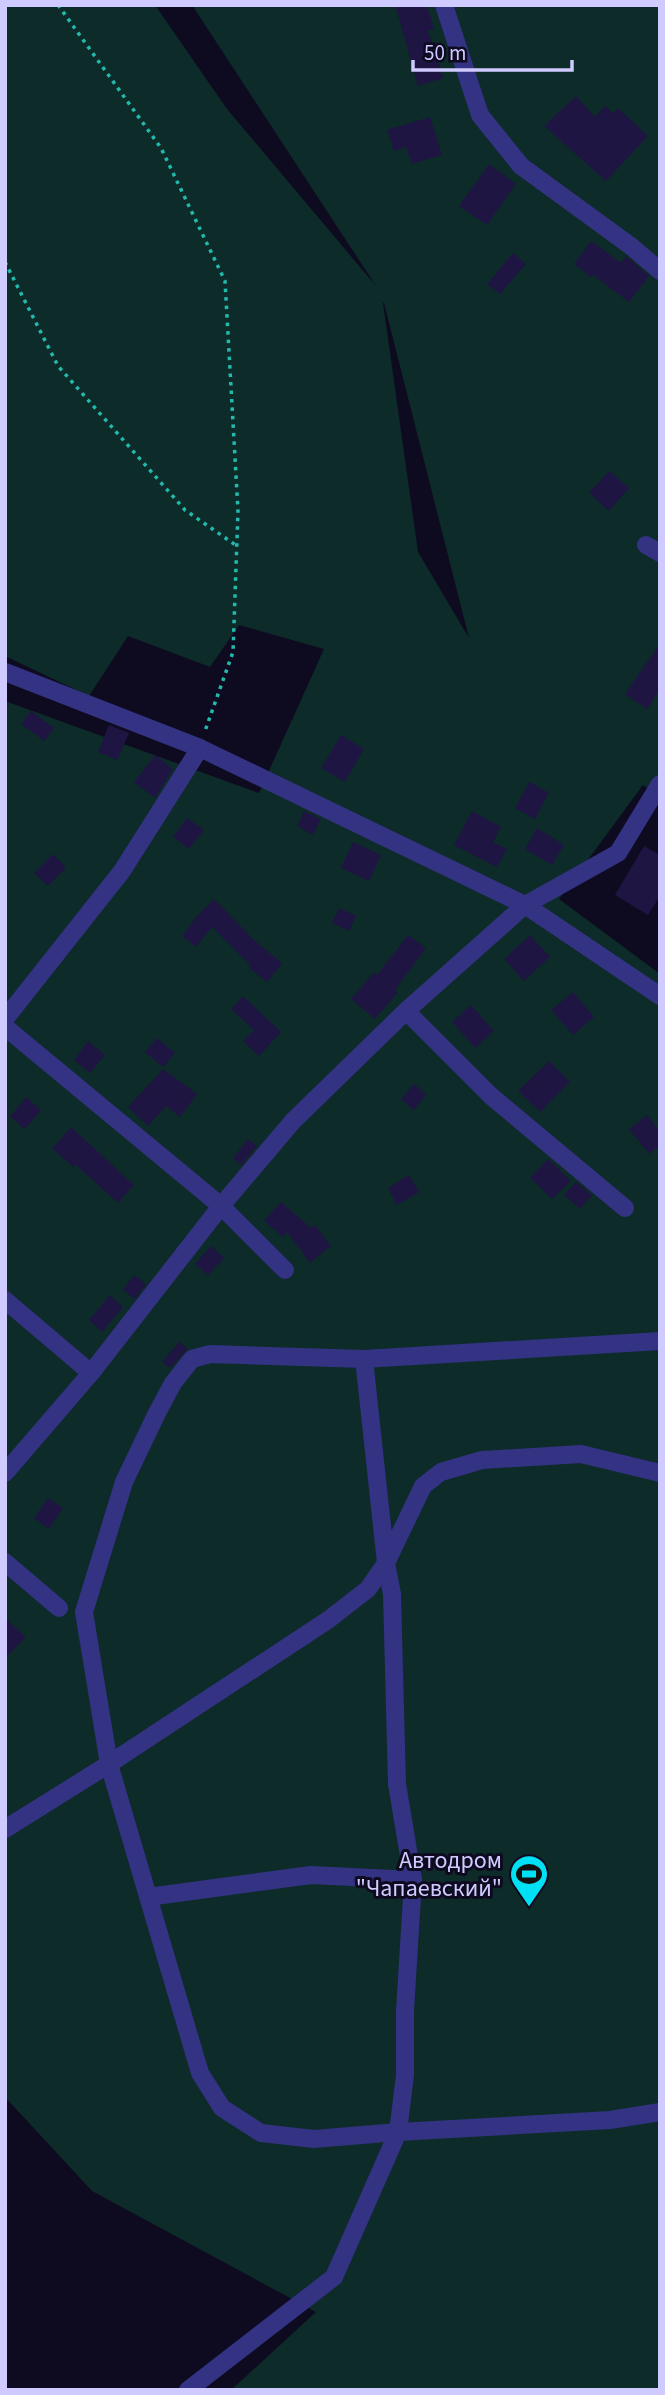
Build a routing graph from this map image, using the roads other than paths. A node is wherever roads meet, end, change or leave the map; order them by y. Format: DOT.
graph roads {
  1 [pos="444,5"];
  2 [pos="660,271"];
  3 [pos="5,672"];
  4 [pos="200,748"];
  5 [pos="660,784"];
  6 [pos="525,905"];
  7 [pos="660,996"];
  8 [pos="406,1012"];
  9 [pos="5,1019"];
  10 [pos="5,1027"];
  11 [pos="221,1206"];
  12 [pos="625,1208"];
  13 [pos="285,1270"];
  14 [pos="5,1300"];
  15 [pos="660,1341"];
  16 [pos="365,1359"];
  17 [pos="91,1373"];
  18 [pos="5,1473"];
  19 [pos="660,1474"];
  20 [pos="5,1562"];
  21 [pos="386,1563"];
  22 [pos="59,1608"];
  23 [pos="109,1764"];
  24 [pos="5,1829"];
  25 [pos="413,1880"];
  26 [pos="148,1897"];
  27 [pos="660,2112"];
  28 [pos="398,2132"];
  29 [pos="188,2390"];
  1 -- 2 [label="street"];
  3 -- 4 [label="street"];
  4 -- 6 [label="street"];
  4 -- 9 [label="street"];
  5 -- 6 [label="street"];
  6 -- 7 [label="street"];
  6 -- 8 [label="street"];
  8 -- 11 [label="street"];
  8 -- 12 [label="street"];
  10 -- 11 [label="street"];
  11 -- 13 [label="street"];
  11 -- 17 [label="street"];
  14 -- 17 [label="street"];
  15 -- 16 [label="street"];
  16 -- 21 [label="street"];
  16 -- 23 [label="street"];
  17 -- 18 [label="street"];
  19 -- 21 [label="street"];
  20 -- 22 [label="street"];
  21 -- 23 [label="street"];
  21 -- 25 [label="street"];
  23 -- 24 [label="street"];
  23 -- 26 [label="street"];
  25 -- 26 [label="street"];
  25 -- 28 [label="street"];
  26 -- 28 [label="street"];
  27 -- 28 [label="street"];
  28 -- 29 [label="street"];
}
